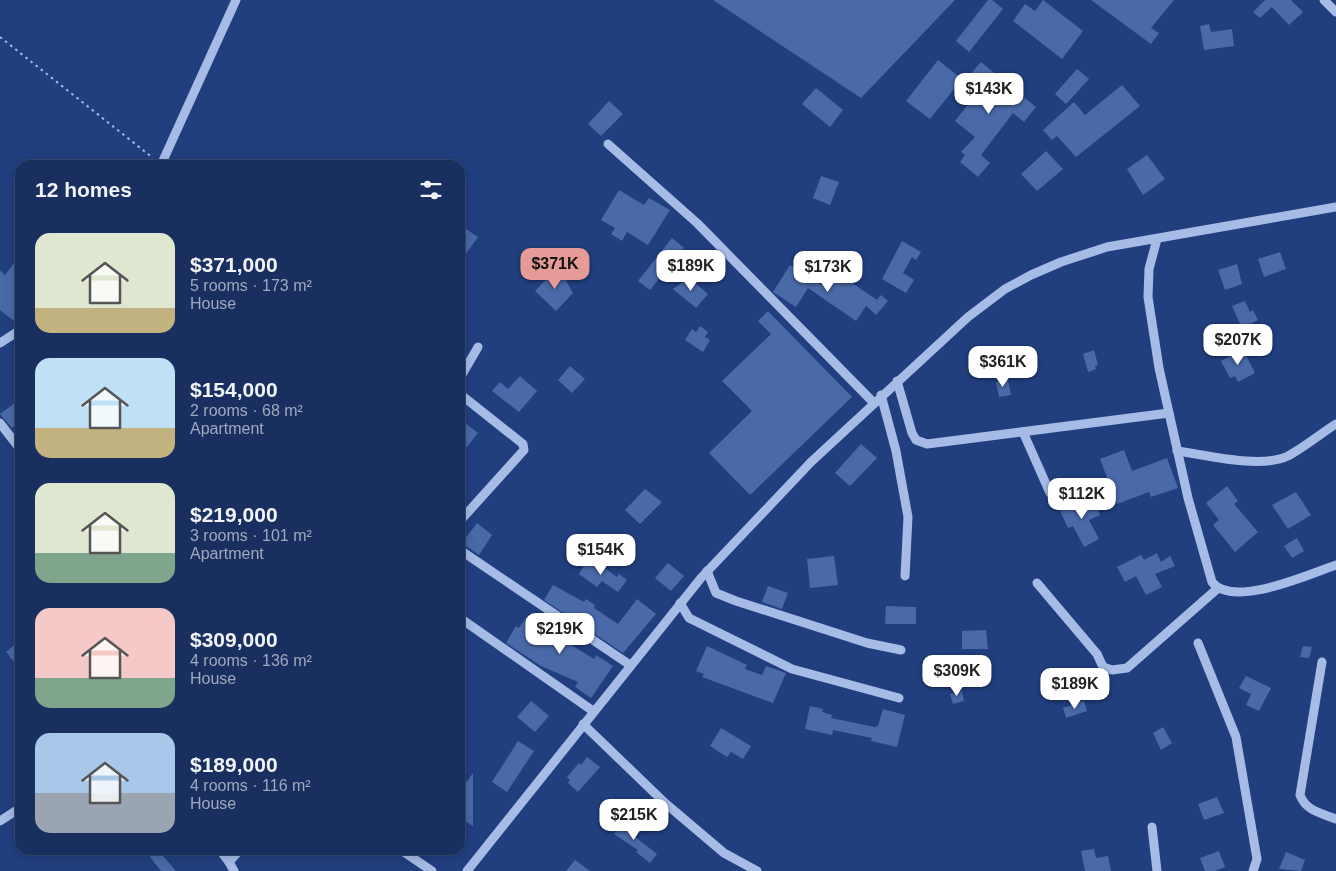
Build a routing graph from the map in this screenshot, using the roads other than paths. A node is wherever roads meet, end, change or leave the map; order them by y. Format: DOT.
graph roads {
  1 [pos="236,0"];
  2 [pos="1324,0"];
  3 [pos="1336,12"];
  4 [pos="608,144"];
  5 [pos="163,160"];
  6 [pos="1336,207"];
  7 [pos="1157,239"];
  8 [pos="15,333"];
  9 [pos="0,343"];
  10 [pos="478,348"];
  11 [pos="465,370"];
  12 [pos="897,381"];
  13 [pos="881,395"];
  14 [pos="465,398"];
  15 [pos="873,402"];
  16 [pos="1168,413"];
  17 [pos="0,423"];
  18 [pos="1336,424"];
  19 [pos="1023,432"];
  20 [pos="15,442"];
  21 [pos="1177,451"];
  22 [pos="1050,493"];
  23 [pos="465,515"];
  24 [pos="465,553"];
  25 [pos="1336,565"];
  26 [pos="707,571"];
  27 [pos="905,576"];
  28 [pos="1037,583"];
  29 [pos="1217,589"];
  30 [pos="680,603"];
  31 [pos="465,622"];
  32 [pos="1198,643"];
  33 [pos="901,650"];
  34 [pos="1322,662"];
  35 [pos="630,665"];
  36 [pos="899,698"];
  37 [pos="593,712"];
  38 [pos="583,724"];
  39 [pos="15,811"];
  40 [pos="1336,819"];
  41 [pos="0,821"];
  42 [pos="1152,827"];
  43 [pos="224,855"];
  44 [pos="235,855"];
  45 [pos="408,855"];
  46 [pos="229,862"];
  47 [pos="234,871"];
  48 [pos="432,871"];
  49 [pos="467,871"];
  50 [pos="757,871"];
  51 [pos="1157,871"];
  52 [pos="1253,871"];
  1 -- 5 [label="street"];
  2 -- 3 [label="street"];
  4 -- 15 [label="street"];
  6 -- 7 [label="street"];
  7 -- 12 [label="street"];
  7 -- 16 [label="street"];
  8 -- 9 [label="street"];
  10 -- 11 [label="street"];
  12 -- 13 [label="street"];
  12 -- 19 [label="street"];
  13 -- 15 [label="street"];
  13 -- 27 [label="street"];
  14 -- 23 [label="street"];
  15 -- 26 [label="street"];
  16 -- 19 [label="street"];
  16 -- 21 [label="street"];
  17 -- 20 [label="street"];
  18 -- 21 [label="street"];
  19 -- 22 [label="street"];
  21 -- 29 [label="street"];
  24 -- 35 [label="street"];
  25 -- 29 [label="street"];
  26 -- 30 [label="street"];
  26 -- 33 [label="street"];
  28 -- 29 [label="street"];
  30 -- 35 [label="street"];
  30 -- 36 [label="street"];
  31 -- 37 [label="street"];
  32 -- 52 [label="street"];
  34 -- 40 [label="street"];
  35 -- 37 [label="street"];
  37 -- 38 [label="street"];
  38 -- 49 [label="street"];
  38 -- 50 [label="street"];
  39 -- 41 [label="street"];
  42 -- 51 [label="street"];
  43 -- 46 [label="street"];
  44 -- 46 [label="street"];
  45 -- 48 [label="street"];
  46 -- 47 [label="street"];
}
